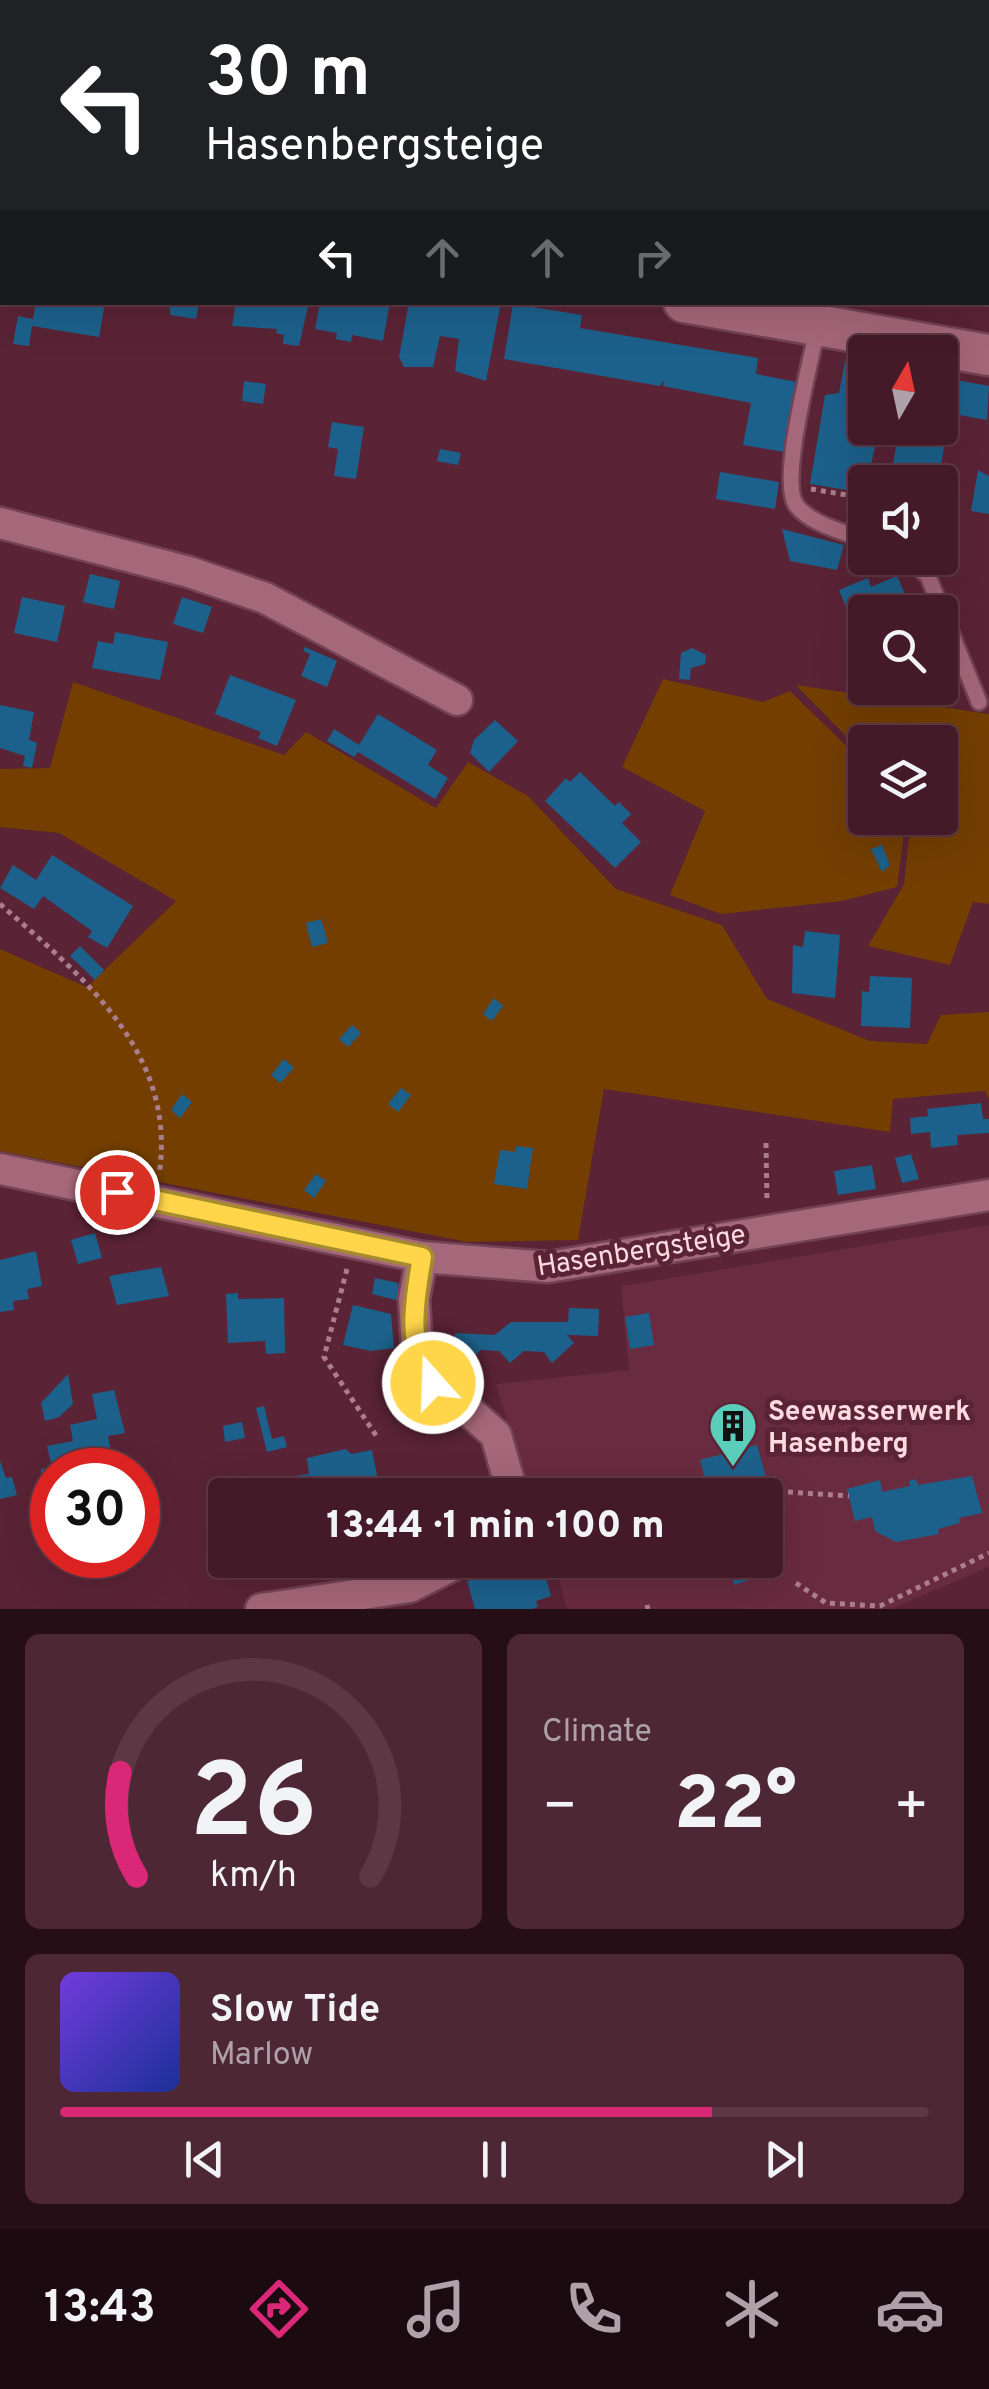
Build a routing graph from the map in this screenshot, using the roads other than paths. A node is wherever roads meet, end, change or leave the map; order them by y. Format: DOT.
graph roads {
  1 [pos="701,305"];
  2 [pos="818,325"];
  3 [pos="989,355"];
  4 [pos="0,523"];
  5 [pos="848,533"];
  6 [pos="927,575"];
  7 [pos="457,700"];
  8 [pos="979,702"];
  9 [pos="0,1169"];
  10 [pos="989,1195"];
  11 [pos="422,1257"];
  12 [pos="508,1478"];
  13 [pos="428,1578"];
  14 [pos="261,1609"];
  1 -- 2 [label="street"];
  2 -- 3 [label="street"];
  2 -- 5 [label="lane"];
  4 -- 7 [label="street"];
  6 -- 8 [label="lane"];
  9 -- 11 [label="street, Hasenbergsteige"];
  10 -- 11 [label="street, Hasenbergsteige"];
  11 -- 12 [label="street"];
  13 -- 14 [label="street"];
}
